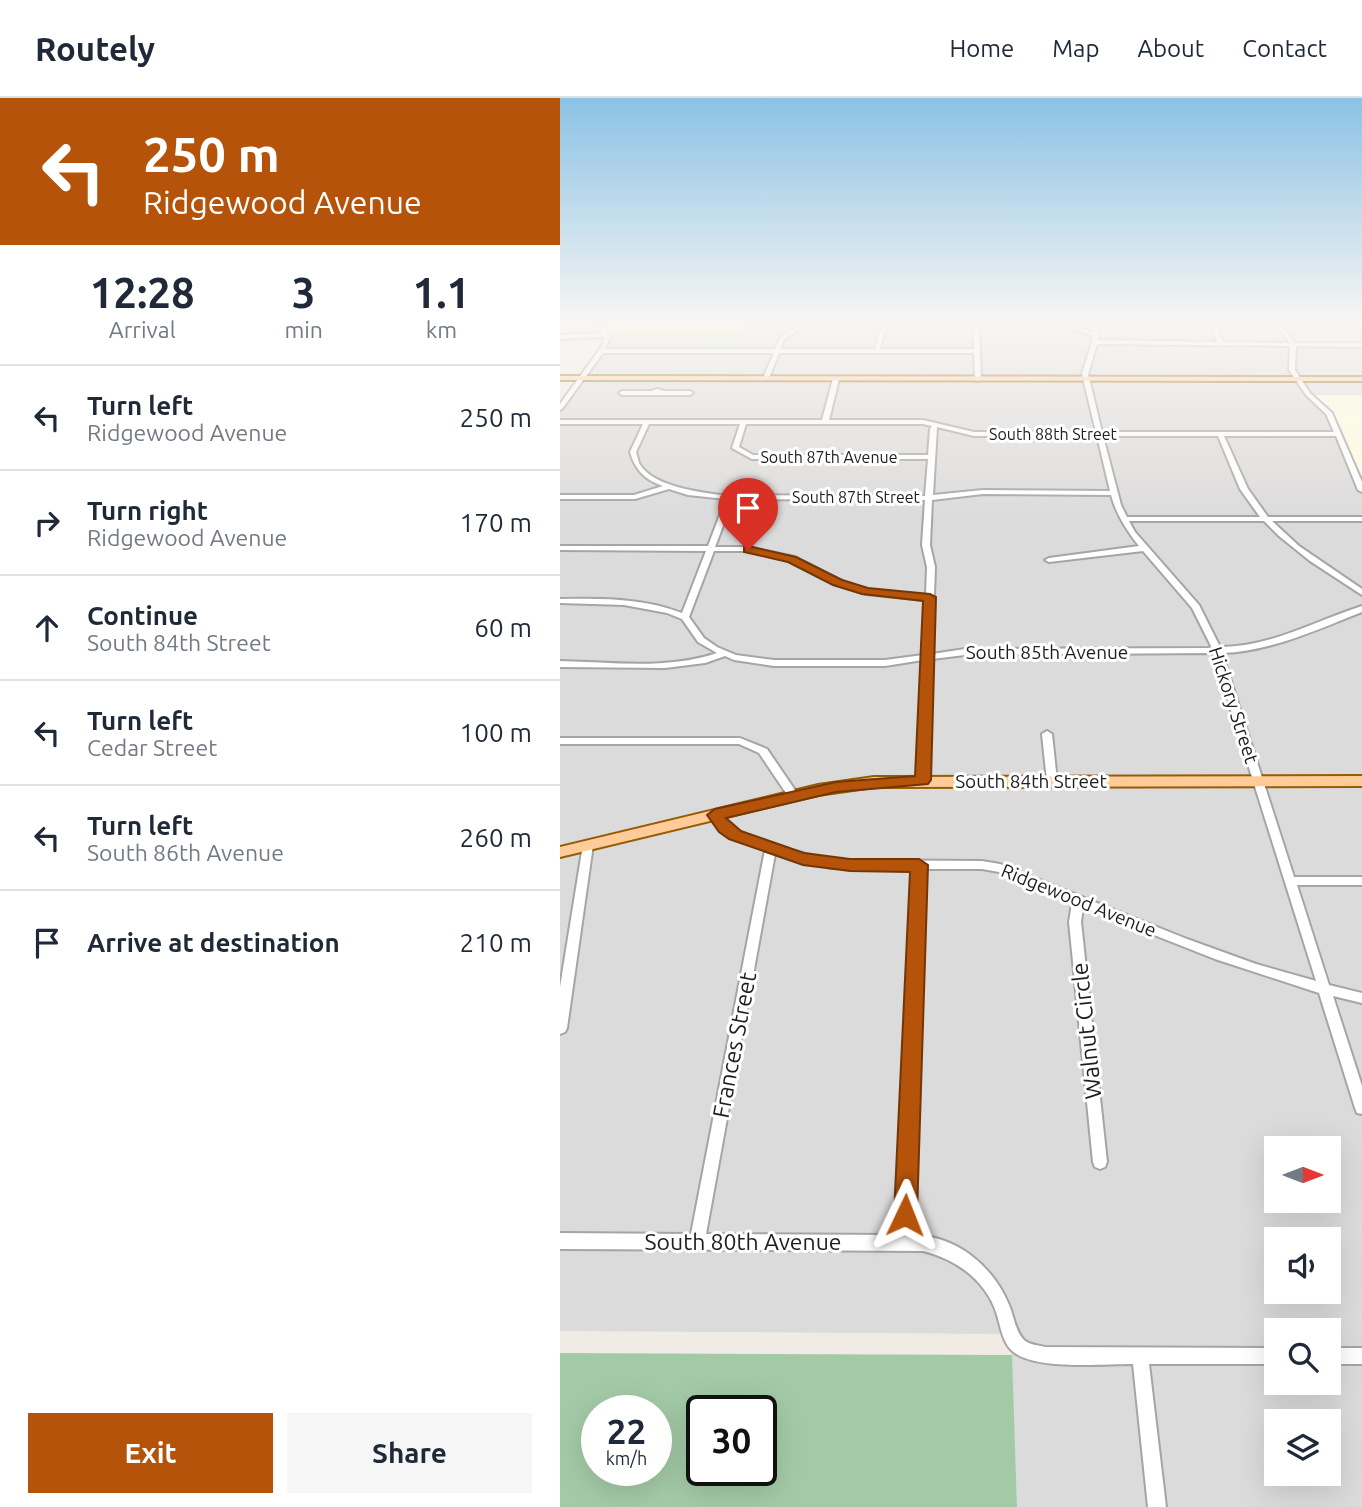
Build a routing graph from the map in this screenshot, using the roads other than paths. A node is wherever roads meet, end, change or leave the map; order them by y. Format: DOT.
graph roads {
  1 [pos="574,389"];
  2 [pos="659,389"];
  3 [pos="834,389"];
  4 [pos="1088,389"];
  5 [pos="1304,389"];
  6 [pos="622,393"];
  7 [pos="691,393"];
  8 [pos="560,408"];
  9 [pos="560,422"];
  10 [pos="647,422"];
  11 [pos="744,422"];
  12 [pos="825,422"];
  13 [pos="936,425"];
  14 [pos="1099,434"];
  15 [pos="1220,434"];
  16 [pos="1337,434"];
  17 [pos="931,457"];
  18 [pos="667,486"];
  19 [pos="1362,490"];
  20 [pos="1113,492"];
  21 [pos="560,497"];
  22 [pos="730,497"];
  23 [pos="929,498"];
  24 [pos="1124,519"];
  25 [pos="1267,519"];
  26 [pos="1362,519"];
  27 [pos="560,548"];
  28 [pos="712,548"];
  29 [pos="1145,548"];
  30 [pos="1049,561"];
  31 [pos="1362,593"];
  32 [pos="930,597"];
  33 [pos="560,601"];
  34 [pos="1362,609"];
  35 [pos="685,617"];
  36 [pos="1216,651"];
  37 [pos="723,654"];
  38 [pos="928,657"];
  39 [pos="560,664"];
  40 [pos="1047,734"];
  41 [pos="560,740"];
  42 [pos="923,780"];
  43 [pos="1052,780"];
  44 [pos="1258,781"];
  45 [pos="1362,782"];
  46 [pos="794,796"];
  47 [pos="715,815"];
  48 [pos="588,845"];
  49 [pos="771,848"];
  50 [pos="560,852"];
  51 [pos="919,865"];
  52 [pos="1291,881"];
  53 [pos="1362,881"];
  54 [pos="1078,901"];
  55 [pos="1324,990"];
  56 [pos="1362,998"];
  57 [pos="560,1028"];
  58 [pos="1362,1108"];
  59 [pos="1100,1162"];
  60 [pos="560,1241"];
  61 [pos="697,1241"];
  62 [pos="904,1242"];
  63 [pos="1140,1356"];
  64 [pos="1264,1356"];
  65 [pos="1341,1356"];
  66 [pos="1362,1356"];
  67 [pos="1157,1507"];
  1 -- 8 [label="street"];
  2 -- 6 [label="street"];
  2 -- 7 [label="street"];
  3 -- 12 [label="street"];
  4 -- 14 [label="street, Hickory Street"];
  5 -- 16 [label="street"];
  9 -- 10 [label="street, South 88th Street"];
  10 -- 11 [label="street, South 88th Street"];
  10 -- 18 [label="street"];
  11 -- 12 [label="street, South 88th Street"];
  11 -- 17 [label="street, South 87th Avenue"];
  12 -- 13 [label="street, South 88th Street"];
  13 -- 14 [label="street, South 88th Street"];
  13 -- 17 [label="street"];
  14 -- 15 [label="street, South 88th Street"];
  14 -- 20 [label="street, Hickory Street"];
  15 -- 16 [label="street, South 88th Street"];
  15 -- 25 [label="street"];
  16 -- 19 [label="street"];
  17 -- 23 [label="street"];
  18 -- 21 [label="street"];
  18 -- 22 [label="street, South 87th Street"];
  20 -- 23 [label="street, South 87th Street"];
  20 -- 24 [label="street, Hickory Street"];
  22 -- 23 [label="street, South 87th Street"];
  22 -- 28 [label="street"];
  23 -- 32 [label="street"];
  24 -- 25 [label="street"];
  24 -- 29 [label="street, Hickory Street"];
  25 -- 26 [label="street"];
  25 -- 31 [label="street"];
  27 -- 28 [label="street"];
  28 -- 32 [label="street"];
  28 -- 35 [label="street"];
  29 -- 30 [label="street"];
  29 -- 36 [label="street, Hickory Street"];
  32 -- 38 [label="street"];
  33 -- 35 [label="street"];
  34 -- 36 [label="street, South 85th Avenue"];
  35 -- 37 [label="street"];
  36 -- 38 [label="street, South 85th Avenue"];
  36 -- 44 [label="street, Hickory Street"];
  37 -- 38 [label="street, South 85th Avenue"];
  37 -- 39 [label="street, South 85th Avenue"];
  38 -- 42 [label="street"];
  40 -- 43 [label="street"];
  41 -- 46 [label="street"];
  42 -- 43 [label="main road, South 84th Street"];
  42 -- 46 [label="main road, South 84th Street"];
  43 -- 44 [label="main road, South 84th Street"];
  44 -- 45 [label="main road, South 84th Street"];
  44 -- 52 [label="street, Hickory Street"];
  46 -- 47 [label="main road"];
  47 -- 48 [label="main road"];
  47 -- 49 [label="street, Ridgewood Avenue"];
  48 -- 50 [label="main road"];
  48 -- 57 [label="street"];
  49 -- 51 [label="street, Ridgewood Avenue"];
  49 -- 61 [label="street, Frances Street"];
  51 -- 54 [label="street, Ridgewood Avenue"];
  51 -- 62 [label="street"];
  52 -- 53 [label="street"];
  52 -- 55 [label="street, Hickory Street"];
  54 -- 55 [label="street, Ridgewood Avenue"];
  54 -- 59 [label="street, Walnut Circle"];
  55 -- 56 [label="street, Ridgewood Avenue"];
  55 -- 58 [label="street, Hickory Street"];
  60 -- 61 [label="street, South 80th Avenue"];
  61 -- 62 [label="street, South 80th Avenue"];
  62 -- 63 [label="street, South 80th Avenue"];
  63 -- 64 [label="street"];
  63 -- 67 [label="street"];
  65 -- 66 [label="street"];
}
